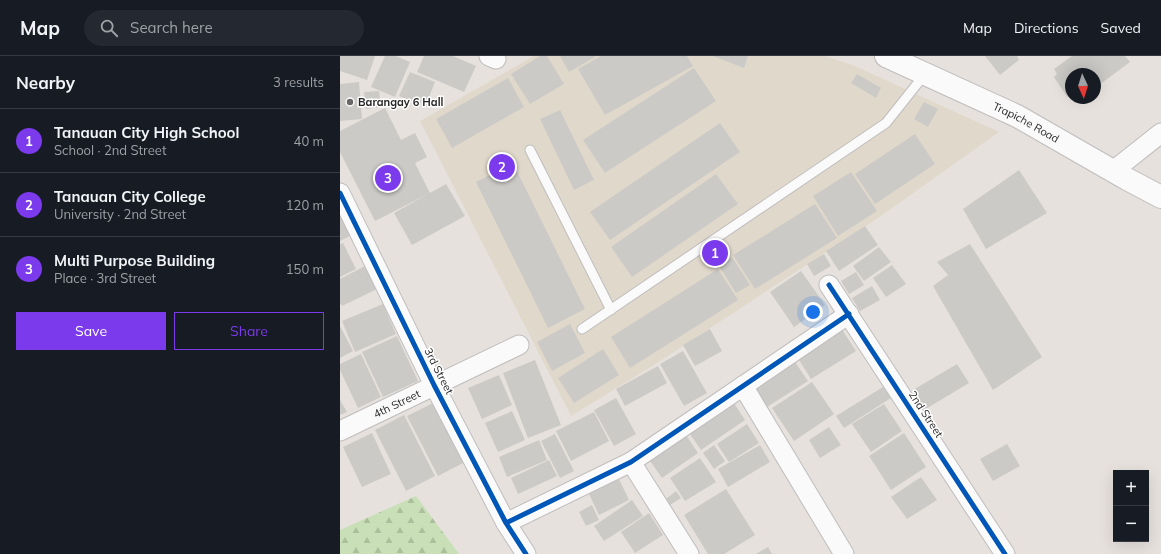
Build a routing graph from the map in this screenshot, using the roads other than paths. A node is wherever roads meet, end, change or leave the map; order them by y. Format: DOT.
graph roads {
  1 [pos="886,56"];
  2 [pos="926,73"];
  3 [pos="1161,133"];
  4 [pos="530,150"];
  5 [pos="1113,171"];
  6 [pos="340,193"];
  7 [pos="1161,197"];
  8 [pos="829,285"];
  9 [pos="611,310"];
  10 [pos="849,314"];
  11 [pos="582,328"];
  12 [pos="518,345"];
  13 [pos="434,385"];
  14 [pos="743,386"];
  15 [pos="340,431"];
  16 [pos="631,462"];
  17 [pos="506,523"];
  18 [pos="526,554"];
  19 [pos="689,554"];
  20 [pos="844,554"];
  21 [pos="1005,554"];
  1 -- 2 [label="street, Trapiche Road"];
  2 -- 5 [label="street, Trapiche Road"];
  2 -- 9 [label="lane"];
  3 -- 5 [label="street"];
  4 -- 9 [label="lane"];
  5 -- 7 [label="street, Trapiche Road"];
  6 -- 13 [label="street, 3rd Street"];
  8 -- 10 [label="street, 2nd Street"];
  9 -- 11 [label="lane"];
  10 -- 14 [label="street"];
  10 -- 21 [label="street, 2nd Street"];
  12 -- 13 [label="street, 4th Street"];
  13 -- 15 [label="street, 4th Street"];
  13 -- 17 [label="street, 3rd Street"];
  14 -- 16 [label="street"];
  14 -- 20 [label="street"];
  16 -- 17 [label="street"];
  16 -- 19 [label="street"];
  17 -- 18 [label="street, 3rd Street"];
}
